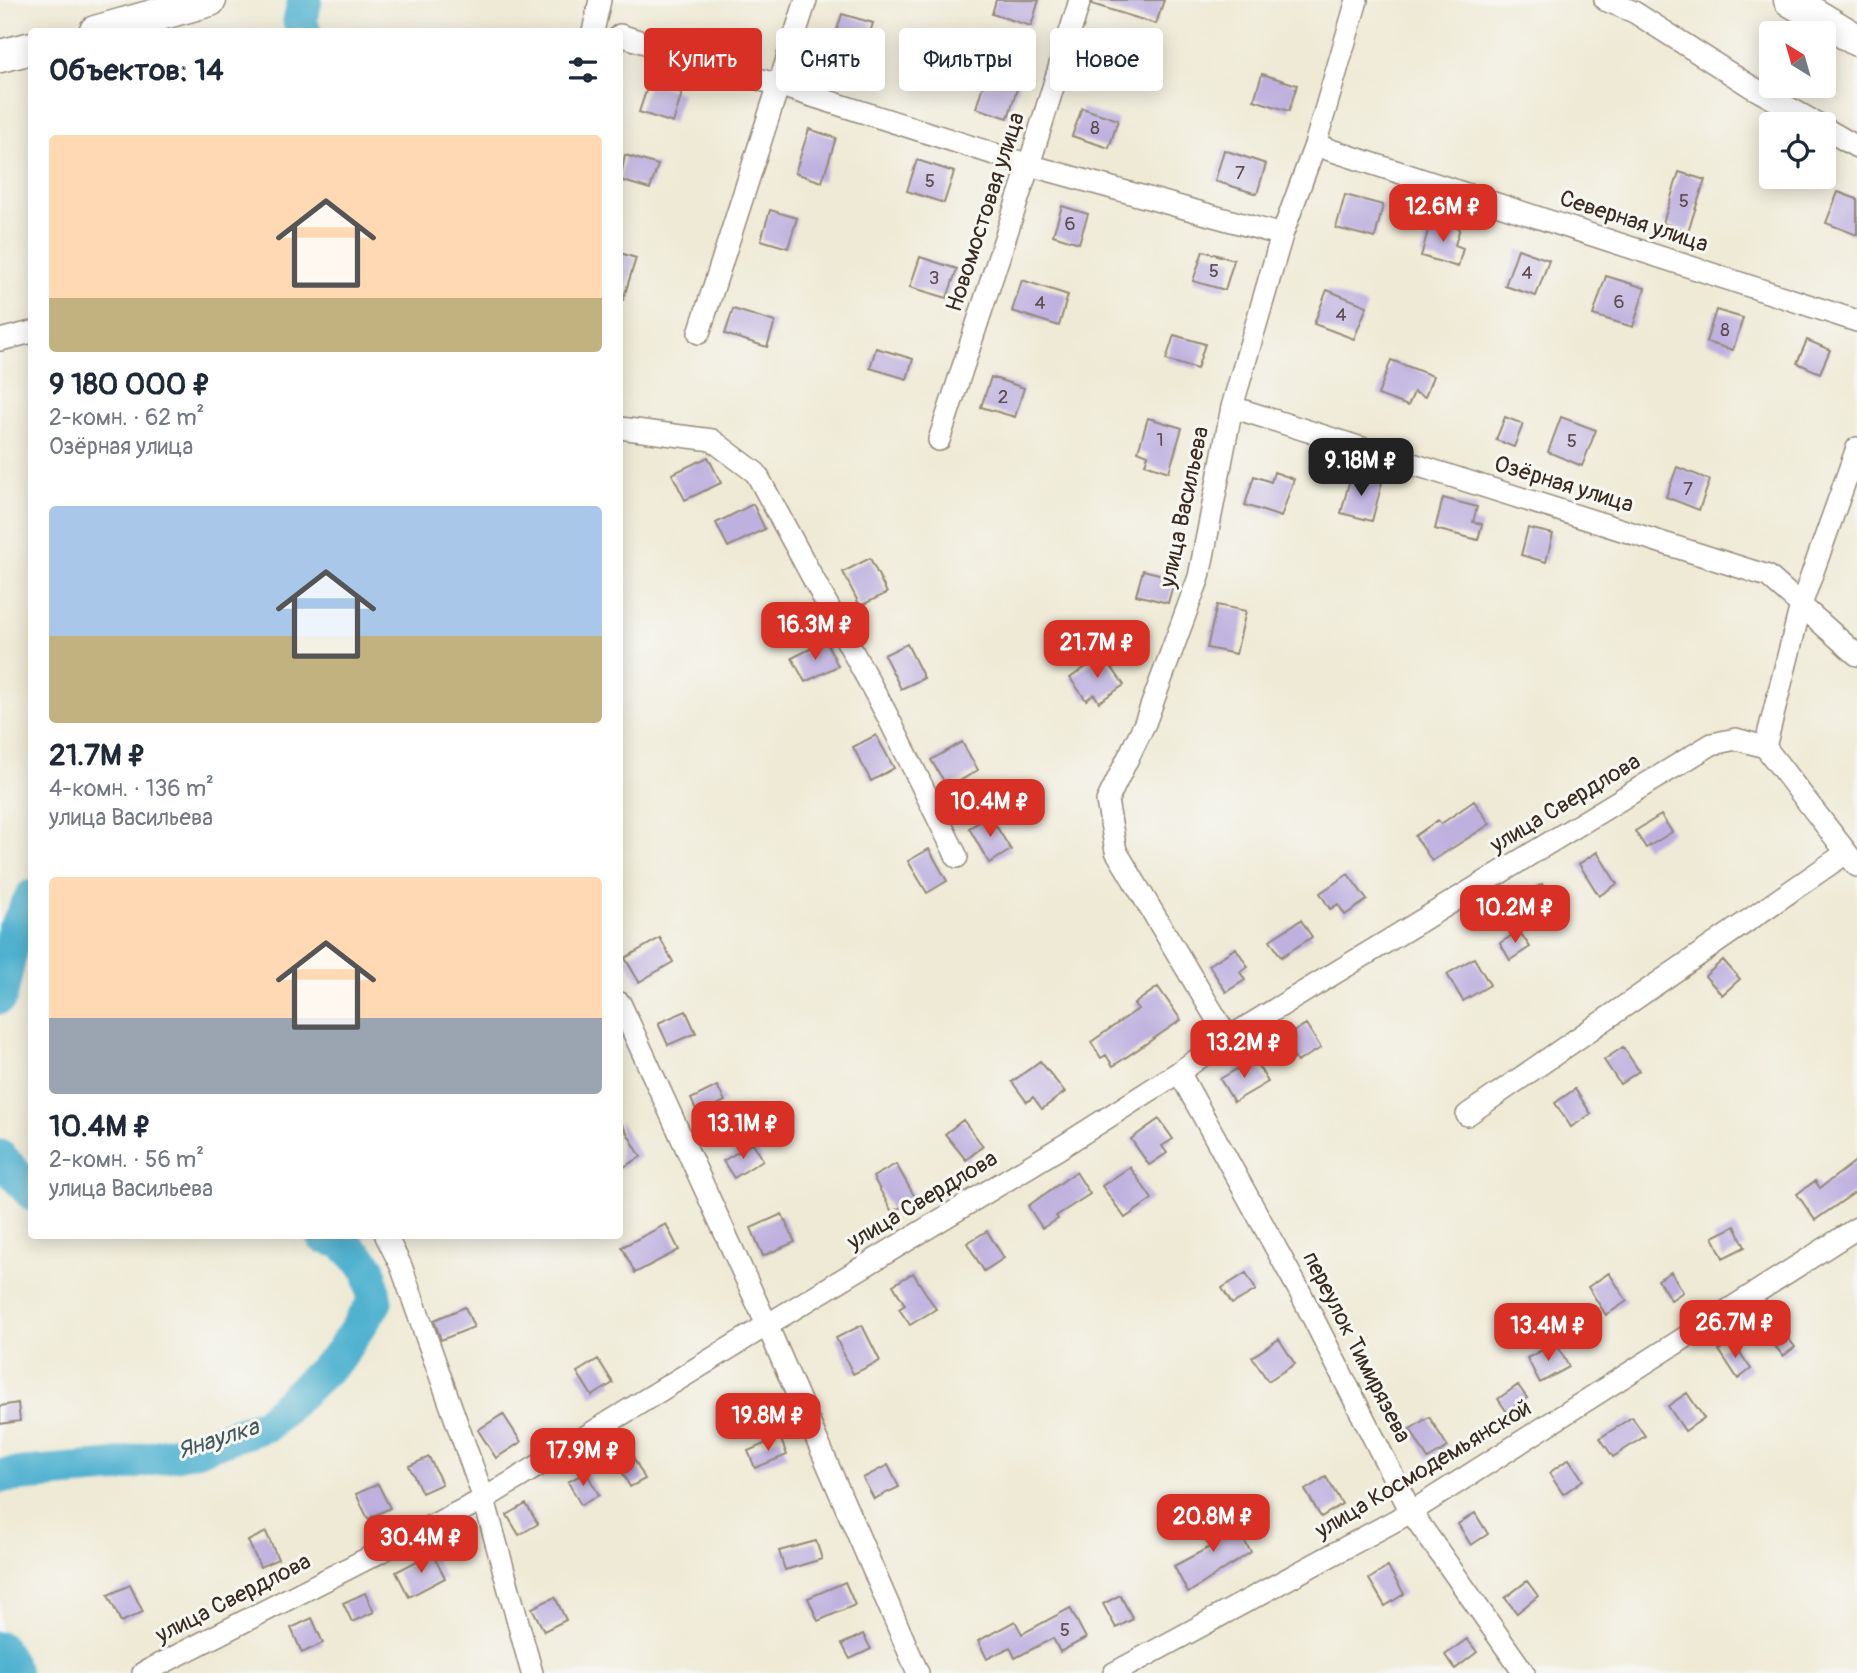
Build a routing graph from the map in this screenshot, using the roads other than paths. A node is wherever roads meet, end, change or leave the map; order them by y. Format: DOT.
graph roads {
  1 [pos="210,0"];
  2 [pos="600,0"];
  3 [pos="806,0"];
  4 [pos="1080,0"];
  5 [pos="1357,0"];
  6 [pos="1605,0"];
  7 [pos="1790,0"];
  8 [pos="109,28"];
  9 [pos="598,28"];
  10 [pos="797,28"];
  11 [pos="623,36"];
  12 [pos="1857,40"];
  13 [pos="28,49"];
  14 [pos="0,56"];
  15 [pos="776,84"];
  16 [pos="777,91"];
  17 [pos="798,91"];
  18 [pos="1797,112"];
  19 [pos="1836,135"];
  20 [pos="1315,145"];
  21 [pos="1857,147"];
  22 [pos="1029,164"];
  23 [pos="1282,235"];
  24 [pos="1857,321"];
  25 [pos="28,333"];
  26 [pos="699,333"];
  27 [pos="0,340"];
  28 [pos="1232,407"];
  29 [pos="623,428"];
  30 [pos="939,440"];
  31 [pos="1857,448"];
  32 [pos="1801,605"];
  33 [pos="1857,654"];
  34 [pos="1765,747"];
  35 [pos="957,857"];
  36 [pos="1852,859"];
  37 [pos="623,1010"];
  38 [pos="1228,1038"];
  39 [pos="1179,1072"];
  40 [pos="1467,1115"];
  41 [pos="1857,1228"];
  42 [pos="388,1239"];
  43 [pos="767,1325"];
  44 [pos="484,1499"];
  45 [pos="1411,1512"];
  46 [pos="143,1673"];
  47 [pos="532,1673"];
  48 [pos="918,1673"];
  49 [pos="1114,1673"];
  50 [pos="1524,1673"];
  1 -- 8 [label="main road"];
  2 -- 9 [label="street"];
  3 -- 10 [label="street"];
  4 -- 22 [label="street, Новомостовая улица"];
  5 -- 20 [label="street, улица Васильева"];
  6 -- 18 [label="street"];
  7 -- 12 [label="main road"];
  11 -- 15 [label="street"];
  13 -- 14 [label="main road"];
  16 -- 26 [label="street"];
  17 -- 22 [label="street"];
  19 -- 21 [label="street"];
  20 -- 23 [label="street, улица Васильева"];
  20 -- 24 [label="street, Северная улица"];
  22 -- 23 [label="street"];
  22 -- 30 [label="street, Новомостовая улица"];
  23 -- 28 [label="street, улица Васильева"];
  25 -- 27 [label="street"];
  28 -- 32 [label="street, Озёрная улица"];
  28 -- 38 [label="street, улица Васильева"];
  29 -- 35 [label="street"];
  31 -- 32 [label="street"];
  32 -- 33 [label="street, Озёрная улица"];
  32 -- 34 [label="street"];
  34 -- 36 [label="street"];
  34 -- 38 [label="street, улица Свердлова"];
  36 -- 40 [label="street"];
  37 -- 43 [label="street"];
  38 -- 39 [label="street, улица Свердлова"];
  39 -- 43 [label="street, улица Свердлова"];
  39 -- 45 [label="street, переулок Тимирязева"];
  41 -- 45 [label="street, улица Космодемьянской"];
  42 -- 44 [label="street"];
  43 -- 44 [label="street, улица Свердлова"];
  43 -- 48 [label="street"];
  44 -- 46 [label="street, улица Свердлова"];
  44 -- 47 [label="street"];
  45 -- 49 [label="street, улица Космодемьянской"];
  45 -- 50 [label="street, переулок Тимирязева"];
}
